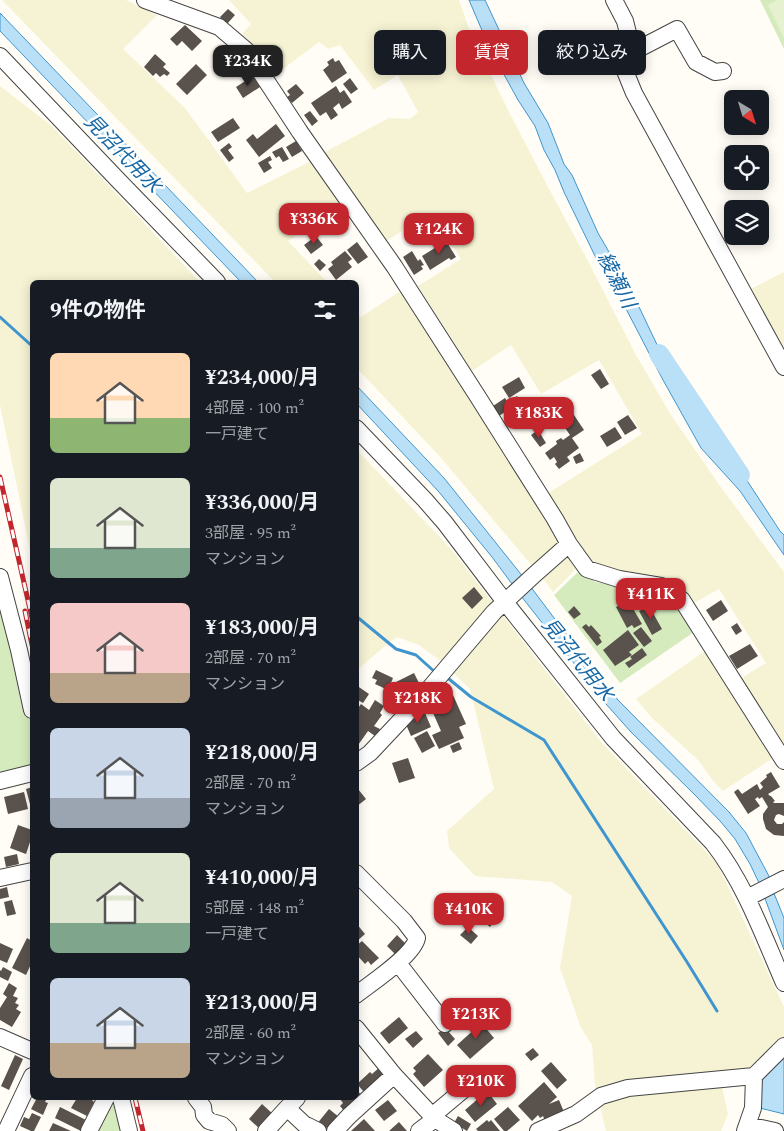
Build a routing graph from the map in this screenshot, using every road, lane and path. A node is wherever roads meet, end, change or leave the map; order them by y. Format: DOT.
graph roads {
  1 [pos="145,0"];
  2 [pos="614,0"];
  3 [pos="627,30"];
  4 [pos="646,45"];
  5 [pos="0,56"];
  6 [pos="723,71"];
  7 [pos="627,75"];
  8 [pos="214,280"];
  9 [pos="784,367"];
  10 [pos="359,431"];
  11 [pos="569,544"];
  12 [pos="0,577"];
  13 [pos="509,598"];
  14 [pos="30,701"];
  15 [pos="359,761"];
  16 [pos="784,761"];
  17 [pos="30,774"];
  18 [pos="0,781"];
  19 [pos="30,871"];
  20 [pos="359,876"];
  21 [pos="0,878"];
  22 [pos="779,882"];
  23 [pos="752,895"];
  24 [pos="398,963"];
  25 [pos="784,983"];
  26 [pos="359,993"];
  27 [pos="445,1024"];
  28 [pos="359,1031"];
  29 [pos="0,1037"];
  30 [pos="784,1046"];
  31 [pos="30,1050"];
  32 [pos="394,1075"];
  33 [pos="481,1076"];
  34 [pos="754,1076"];
  35 [pos="30,1081"];
  36 [pos="105,1100"];
  37 [pos="121,1100"];
  38 [pos="198,1100"];
  39 [pos="292,1103"];
  40 [pos="434,1118"];
  41 [pos="746,1128"];
  42 [pos="12,1129"];
  43 [pos="548,1129"];
  44 [pos="89,1131"];
  45 [pos="129,1131"];
  46 [pos="228,1131"];
  47 [pos="266,1131"];
  48 [pos="318,1131"];
  49 [pos="335,1131"];
  50 [pos="419,1131"];
  51 [pos="454,1131"];
  52 [pos="775,1131"];
  1 -- 11 [label="street"];
  2 -- 3 [label="street"];
  4 -- 6 [label="street"];
  5 -- 8 [label="street"];
  7 -- 9 [label="street"];
  10 -- 13 [label="street"];
  11 -- 13 [label="street"];
  11 -- 16 [label="street"];
  12 -- 14 [label="street"];
  13 -- 15 [label="street"];
  13 -- 23 [label="street"];
  17 -- 18 [label="street"];
  19 -- 21 [label="street"];
  20 -- 24 [label="street"];
  22 -- 23 [label="street"];
  23 -- 25 [label="street"];
  24 -- 26 [label="street"];
  24 -- 27 [label="street"];
  28 -- 32 [label="street"];
  29 -- 31 [label="street"];
  30 -- 34 [label="street"];
  32 -- 40 [label="street"];
  32 -- 49 [label="street"];
  33 -- 40 [label="street"];
  34 -- 41 [label="street"];
  34 -- 43 [label="street"];
  35 -- 42 [label="street"];
  36 -- 44 [label="street"];
  37 -- 45 [label="street"];
  38 -- 46 [label="street"];
  39 -- 47 [label="street"];
  39 -- 48 [label="street"];
  40 -- 50 [label="street"];
  40 -- 51 [label="street"];
  41 -- 52 [label="street"];
}
